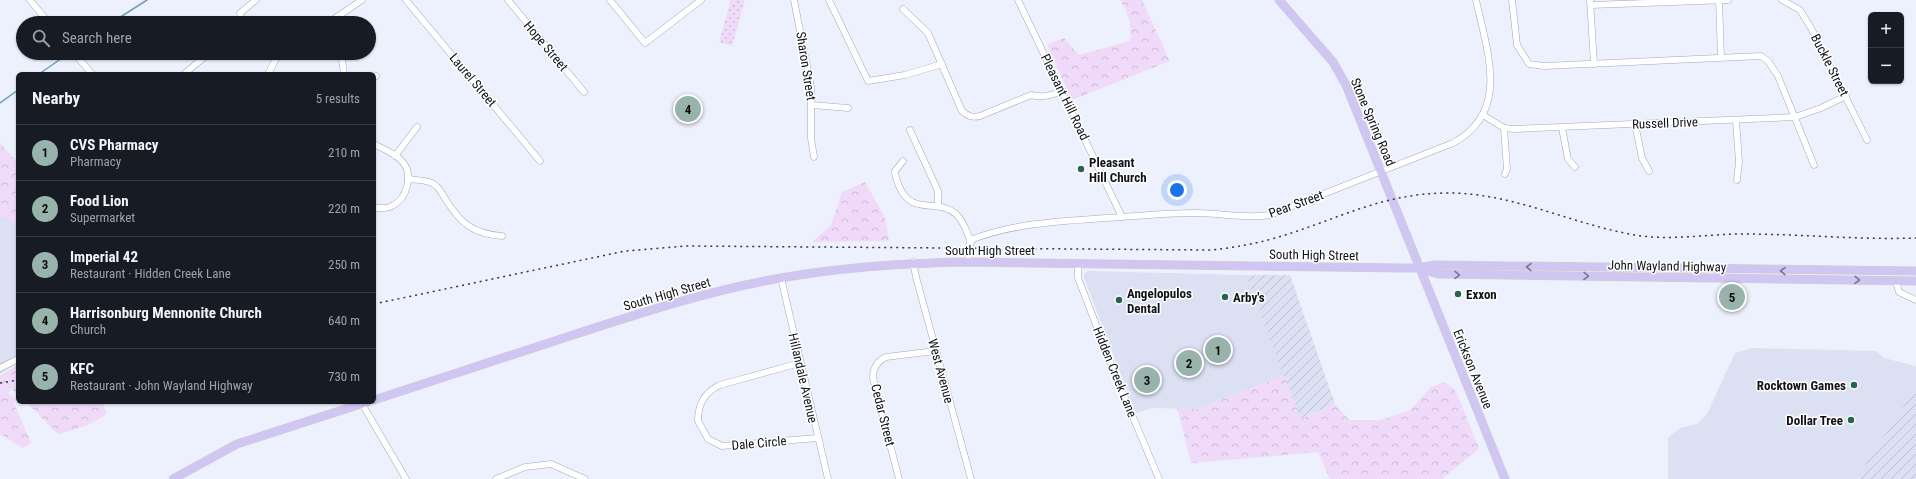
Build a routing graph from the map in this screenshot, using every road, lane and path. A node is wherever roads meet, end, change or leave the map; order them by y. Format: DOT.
graph roads {
  1 [pos="30,0"];
  2 [pos="256,0"];
  3 [pos="362,0"];
  4 [pos="406,0"];
  5 [pos="508,0"];
  6 [pos="610,0"];
  7 [pos="701,0"];
  8 [pos="794,0"];
  9 [pos="829,0"];
  10 [pos="1018,0"];
  11 [pos="1279,0"];
  12 [pos="1476,0"];
  13 [pos="1512,0"];
  14 [pos="1719,0"];
  15 [pos="1728,0"];
  16 [pos="1782,0"];
  17 [pos="1590,3"];
  18 [pos="903,9"];
  19 [pos="43,16"];
  20 [pos="240,16"];
  21 [pos="338,16"];
  22 [pos="1721,57"];
  23 [pos="80,60"];
  24 [pos="201,60"];
  25 [pos="275,60"];
  26 [pos="342,60"];
  27 [pos="942,64"];
  28 [pos="1594,64"];
  29 [pos="90,72"];
  30 [pos="186,72"];
  31 [pos="269,72"];
  32 [pos="344,72"];
  33 [pos="1063,91"];
  34 [pos="584,92"];
  35 [pos="1846,96"];
  36 [pos="812,105"];
  37 [pos="848,108"];
  38 [pos="1483,115"];
  39 [pos="1795,117"];
  40 [pos="1736,120"];
  41 [pos="1635,124"];
  42 [pos="416,127"];
  43 [pos="1504,128"];
  44 [pos="1562,128"];
  45 [pos="910,130"];
  46 [pos="1867,140"];
  47 [pos="376,145"];
  48 [pos="395,156"];
  49 [pos="814,156"];
  50 [pos="540,160"];
  51 [pos="903,161"];
  52 [pos="1814,165"];
  53 [pos="1575,167"];
  54 [pos="1649,171"];
  55 [pos="1381,172"];
  56 [pos="1505,174"];
  57 [pos="408,179"];
  58 [pos="1737,180"];
  59 [pos="938,206"];
  60 [pos="376,208"];
  61 [pos="1122,216"];
  62 [pos="502,236"];
  63 [pos="971,242"];
  64 [pos="913,262"];
  65 [pos="968,262"];
  66 [pos="1078,263"];
  67 [pos="1418,268"];
  68 [pos="1624,268"];
  69 [pos="1916,271"];
  70 [pos="781,278"];
  71 [pos="1896,281"];
  72 [pos="1916,281"];
  73 [pos="1916,300"];
  74 [pos="936,351"];
  75 [pos="16,359"];
  76 [pos="800,363"];
  77 [pos="0,368"];
  78 [pos="376,399"];
  79 [pos="361,404"];
  80 [pos="365,404"];
  81 [pos="817,438"];
  82 [pos="172,479"];
  83 [pos="406,479"];
  84 [pos="496,479"];
  85 [pos="585,479"];
  86 [pos="828,479"];
  87 [pos="899,479"];
  88 [pos="971,479"];
  89 [pos="1159,479"];
  90 [pos="1505,479"];
  1 -- 19 [label="street"];
  2 -- 20 [label="street"];
  3 -- 21 [label="street"];
  4 -- 50 [label="street, Laurel Street"];
  5 -- 34 [label="street, Hope Street"];
  6 -- 7 [label="street"];
  8 -- 36 [label="street, Sharon Street"];
  9 -- 27 [label="street"];
  10 -- 33 [label="street, Pleasant Hill Road"];
  11 -- 55 [label="main road, Stone Spring Road"];
  12 -- 38 [label="street, Pear Street"];
  13 -- 28 [label="street"];
  14 -- 15 [label="street"];
  14 -- 17 [label="street"];
  14 -- 22 [label="street"];
  16 -- 35 [label="street, Buckle Street"];
  17 -- 28 [label="street"];
  18 -- 27 [label="street"];
  22 -- 28 [label="street"];
  22 -- 39 [label="street"];
  23 -- 29 [label="street"];
  24 -- 30 [label="street"];
  25 -- 31 [label="street"];
  26 -- 32 [label="street"];
  27 -- 33 [label="street"];
  33 -- 61 [label="street, Pleasant Hill Road"];
  35 -- 39 [label="street, Russell Drive"];
  35 -- 46 [label="street, Buckle Street"];
  36 -- 37 [label="street"];
  36 -- 49 [label="street, Sharon Street"];
  38 -- 43 [label="street, Russell Drive"];
  38 -- 55 [label="street, Pear Street"];
  39 -- 40 [label="street, Russell Drive"];
  39 -- 52 [label="street"];
  40 -- 41 [label="street, Russell Drive"];
  40 -- 58 [label="street"];
  41 -- 44 [label="street, Russell Drive"];
  41 -- 54 [label="street"];
  42 -- 48 [label="street"];
  43 -- 44 [label="street, Russell Drive"];
  43 -- 56 [label="street"];
  44 -- 53 [label="street"];
  45 -- 59 [label="street"];
  47 -- 48 [label="street"];
  48 -- 57 [label="street"];
  51 -- 59 [label="street"];
  55 -- 61 [label="street, Pear Street"];
  55 -- 67 [label="main road, Stone Spring Road"];
  57 -- 60 [label="street"];
  57 -- 62 [label="street"];
  59 -- 63 [label="street"];
  61 -- 63 [label="street, Pear Street"];
  63 -- 65 [label="street"];
  64 -- 65 [label="main road, South High Street"];
  64 -- 70 [label="main road, South High Street"];
  64 -- 74 [label="street, West Avenue"];
  65 -- 66 [label="main road, South High Street"];
  66 -- 67 [label="main road, South High Street"];
  66 -- 89 [label="street, Hidden Creek Lane"];
  68 -- 67 [label="main road, South High Street, one-way"];
  67 -- 71 [label="main road, John Wayland Highway, one-way"];
  67 -- 90 [label="main road, Erickson Avenue"];
  69 -- 68 [label="main road, John Wayland Highway, one-way"];
  70 -- 76 [label="street, Hillandale Avenue"];
  70 -- 78 [label="main road, South High Street"];
  71 -- 72 [label="main road, John Wayland Highway"];
  71 -- 73 [label="street"];
  74 -- 87 [label="street, Cedar Street"];
  74 -- 88 [label="street, West Avenue"];
  75 -- 77 [label="street"];
  76 -- 81 [label="street, Hillandale Avenue"];
  76 -- 81 [label="street, Dale Circle"];
  79 -- 82 [label="main road"];
  80 -- 83 [label="street"];
  81 -- 86 [label="street, Hillandale Avenue"];
  84 -- 85 [label="street"];
}
